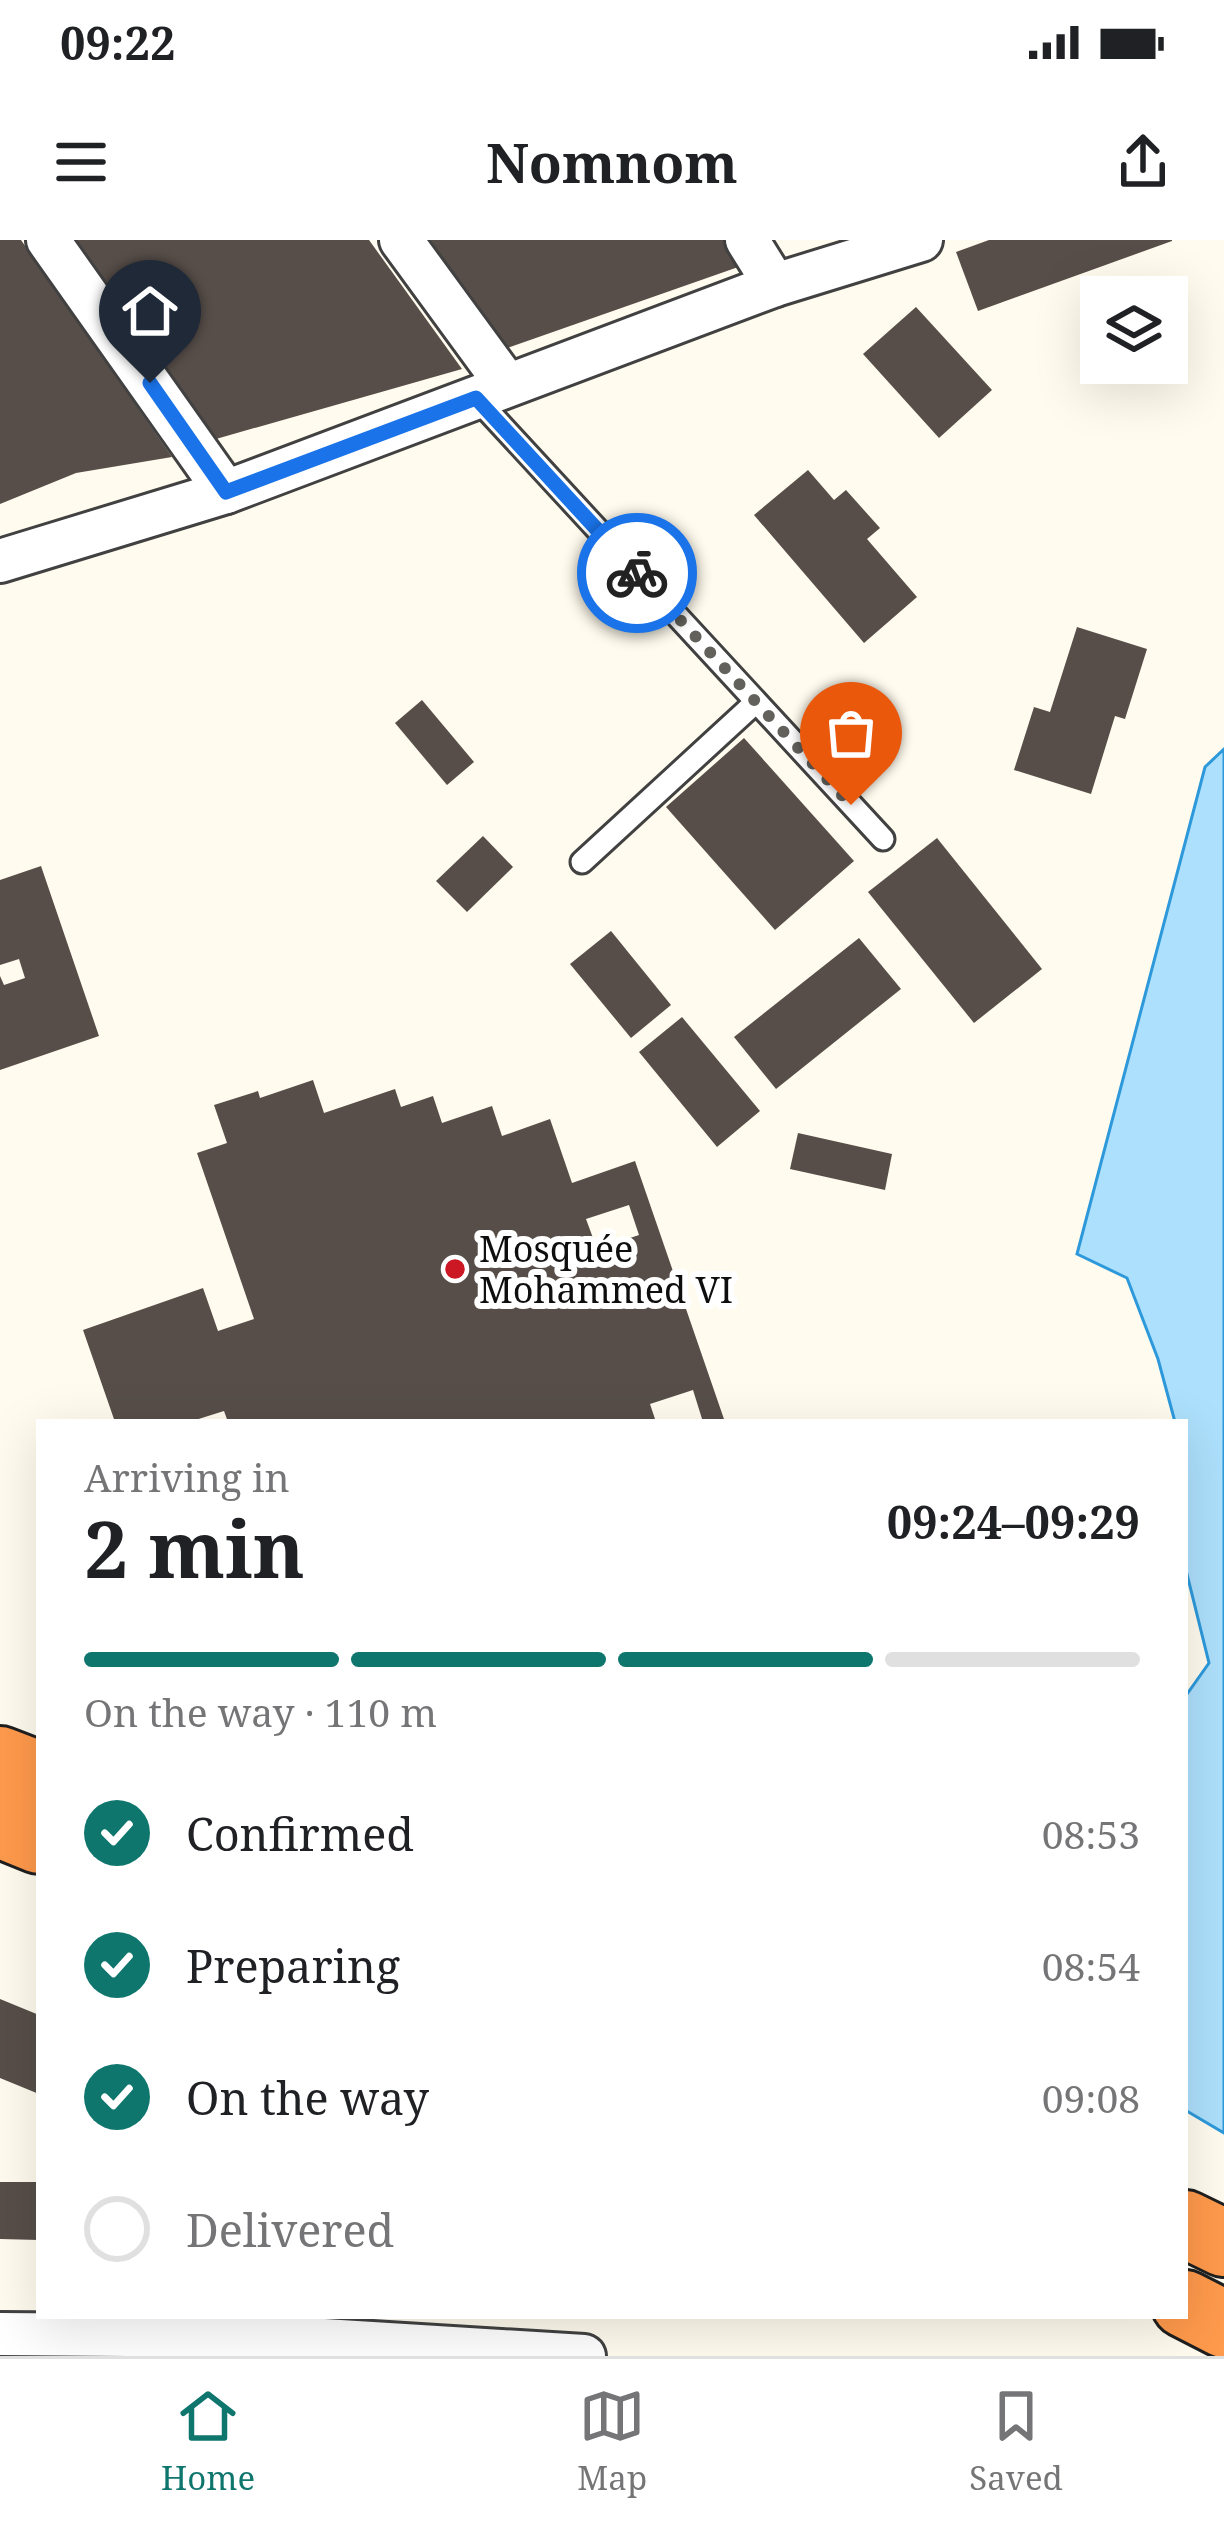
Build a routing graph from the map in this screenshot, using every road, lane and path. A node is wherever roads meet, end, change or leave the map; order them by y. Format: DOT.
graph roads {
  1 [pos="48,240"];
  2 [pos="401,240"];
  3 [pos="747,240"];
  4 [pos="921,240"];
  5 [pos="776,285"];
  6 [pos="492,391"];
  7 [pos="226,492"];
  8 [pos="0,561"];
  9 [pos="756,702"];
  10 [pos="883,839"];
  11 [pos="582,862"];
  12 [pos="0,1760"];
  13 [pos="36,1774"];
  14 [pos="0,1824"];
  15 [pos="36,1839"];
  16 [pos="1188,2225"];
  17 [pos="1224,2243"];
  18 [pos="1188,2306"];
  19 [pos="1224,2324"];
  20 [pos="0,2334"];
  21 [pos="584,2356"];
  1 -- 7 [label="street"];
  2 -- 6 [label="street"];
  3 -- 5 [label="street"];
  4 -- 5 [label="street"];
  5 -- 6 [label="street"];
  6 -- 7 [label="street"];
  6 -- 9 [label="lane"];
  7 -- 8 [label="street"];
  9 -- 10 [label="lane"];
  9 -- 11 [label="lane"];
  12 -- 13 [label="highway"];
  14 -- 15 [label="highway"];
  16 -- 17 [label="highway"];
  18 -- 19 [label="highway"];
  20 -- 21 [label="street"];
}
